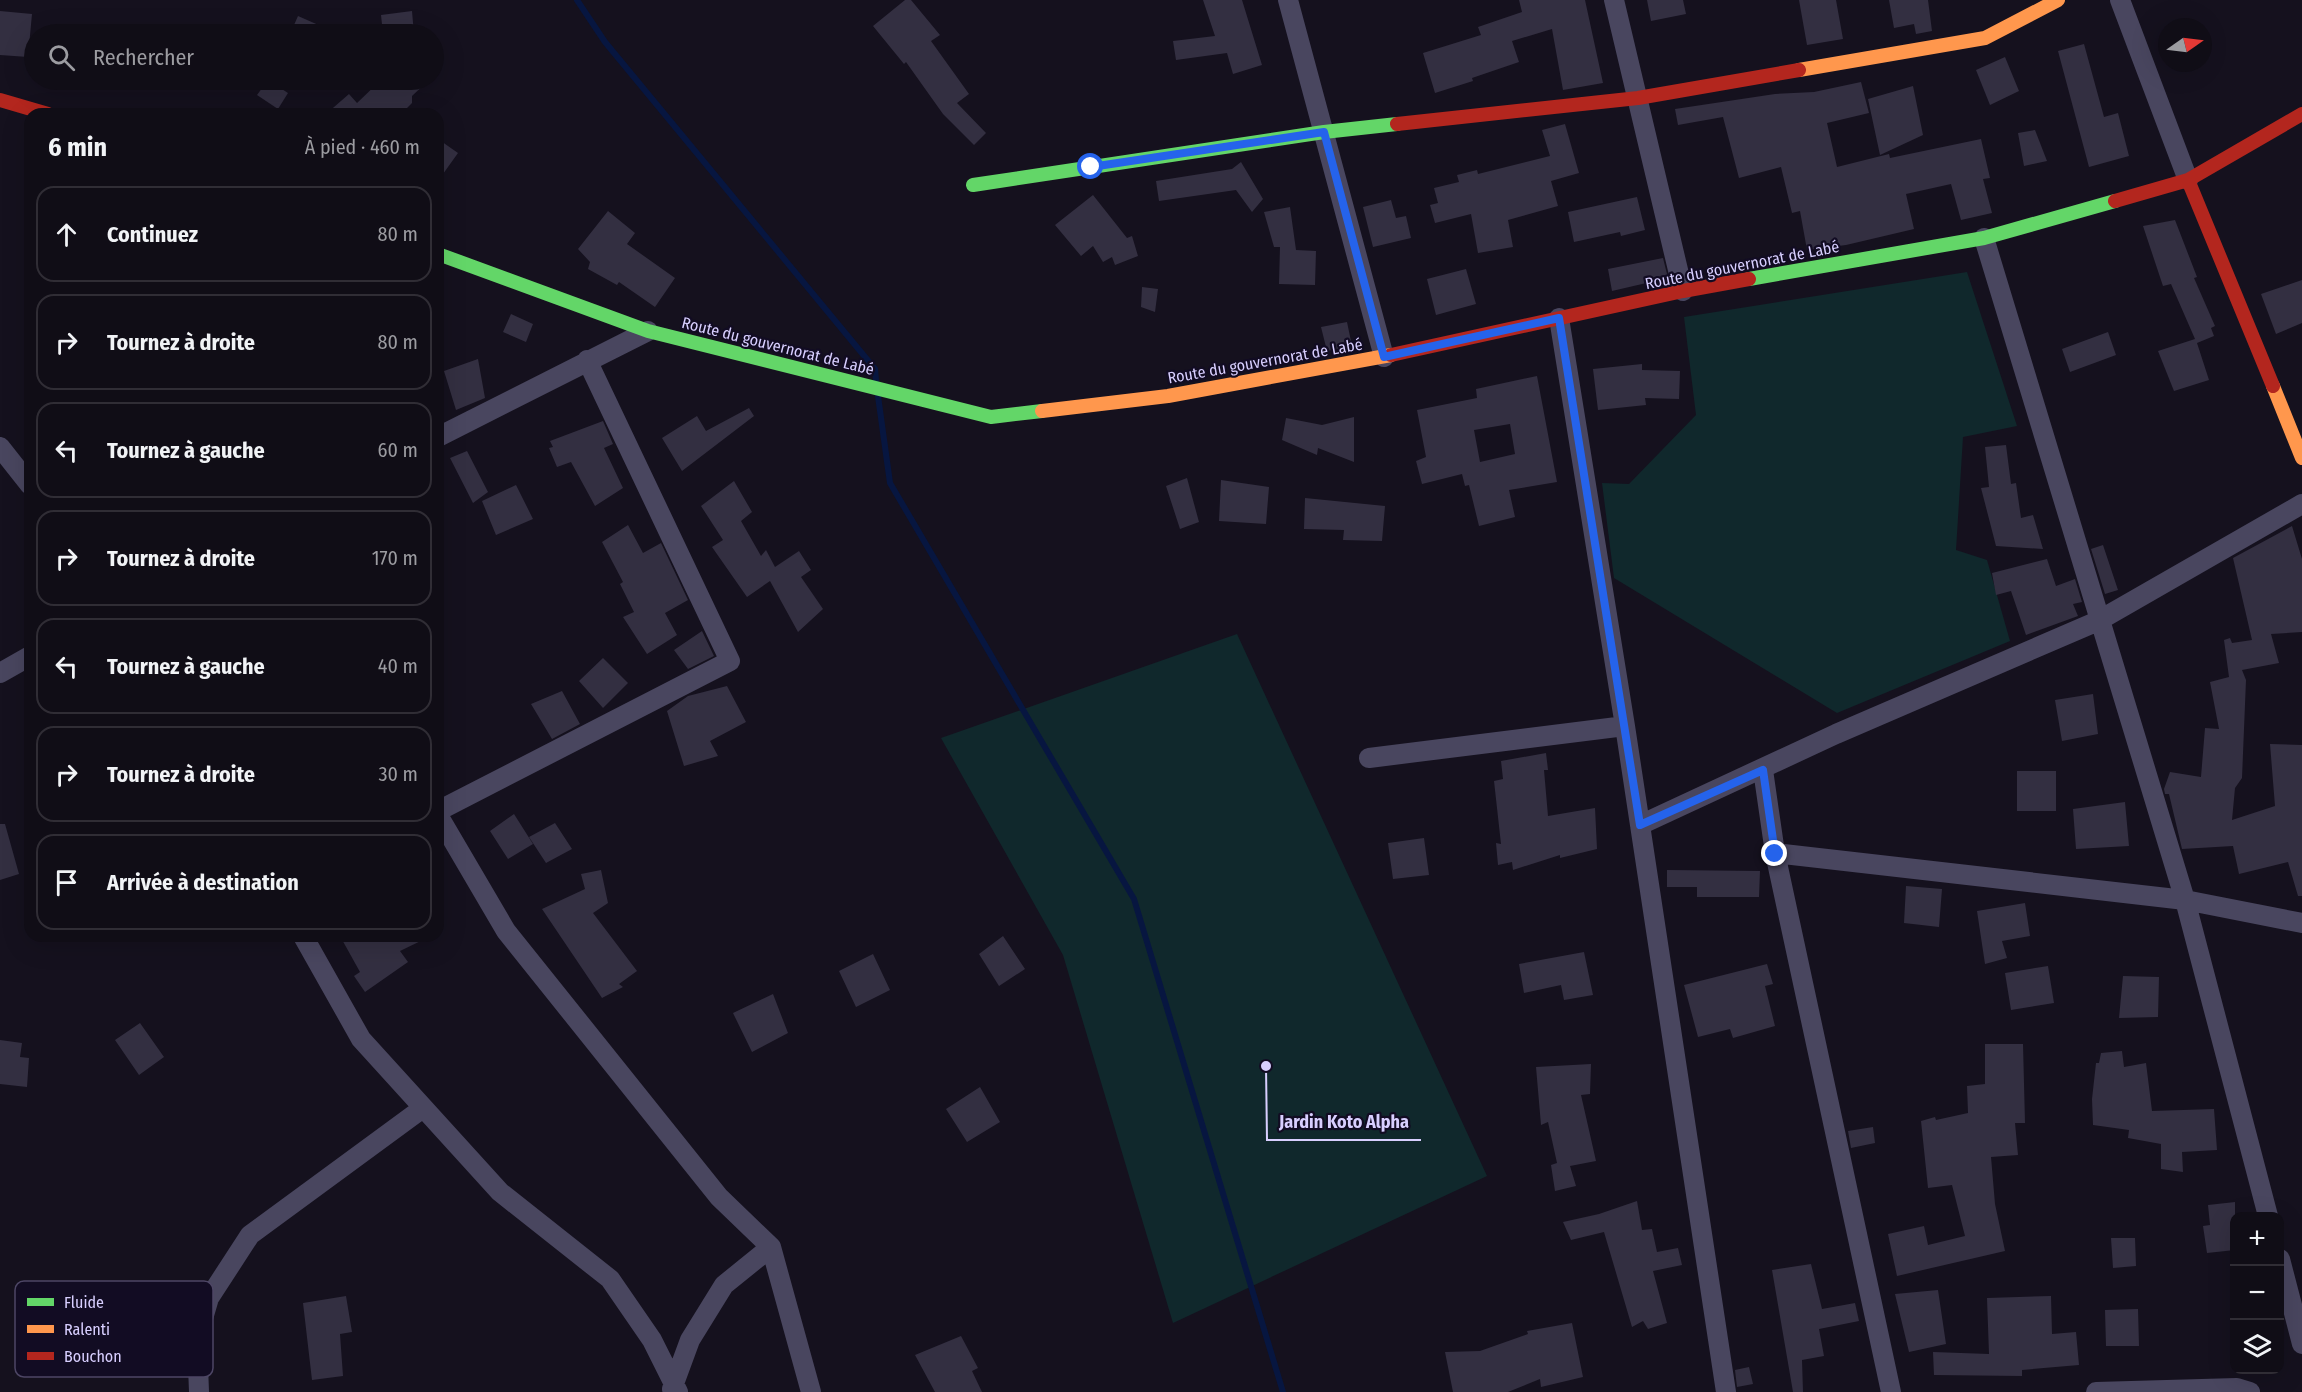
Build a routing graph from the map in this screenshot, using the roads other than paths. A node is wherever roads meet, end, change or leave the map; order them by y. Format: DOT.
graph roads {
  1 [pos="1288,0"];
  2 [pos="1614,0"];
  3 [pos="2058,0"];
  4 [pos="2120,0"];
  5 [pos="1638,98"];
  6 [pos="0,100"];
  7 [pos="27,108"];
  8 [pos="2302,114"];
  9 [pos="1324,132"];
  10 [pos="2188,180"];
  11 [pos="973,186"];
  12 [pos="1984,238"];
  13 [pos="444,256"];
  14 [pos="1683,291"];
  15 [pos="1559,318"];
  16 [pos="648,331"];
  17 [pos="1384,357"];
  18 [pos="587,360"];
  19 [pos="444,433"];
  20 [pos="0,447"];
  21 [pos="2302,458"];
  22 [pos="24,477"];
  23 [pos="2302,504"];
  24 [pos="2098,621"];
  25 [pos="24,659"];
  26 [pos="0,673"];
  27 [pos="1625,726"];
  28 [pos="1369,758"];
  29 [pos="1763,770"];
  30 [pos="444,810"];
  31 [pos="444,823"];
  32 [pos="1640,825"];
  33 [pos="1775,854"];
  34 [pos="2185,900"];
  35 [pos="2302,923"];
  36 [pos="306,942"];
  37 [pos="423,1108"];
  38 [pos="2267,1212"];
  39 [pos="771,1247"];
  40 [pos="2282,1266"];
  41 [pos="213,1292"];
  42 [pos="2302,1344"];
  43 [pos="199,1377"];
  44 [pos="674,1389"];
  45 [pos="200,1392"];
  46 [pos="811,1392"];
  47 [pos="1726,1392"];
  48 [pos="1891,1392"];
  49 [pos="2096,1392"];
  50 [pos="2250,1392"];
  1 -- 9 [label="street"];
  2 -- 5 [label="street"];
  3 -- 5 [label="street"];
  4 -- 10 [label="street"];
  5 -- 9 [label="street"];
  5 -- 14 [label="street"];
  6 -- 7 [label="street"];
  8 -- 10 [label="street, Route du gouvernorat de Labé"];
  9 -- 11 [label="street"];
  9 -- 17 [label="street"];
  10 -- 12 [label="street, Route du gouvernorat de Labé"];
  10 -- 21 [label="street"];
  12 -- 14 [label="street, Route du gouvernorat de Labé"];
  12 -- 24 [label="street"];
  13 -- 16 [label="street, Route du gouvernorat de Labé"];
  14 -- 15 [label="street, Route du gouvernorat de Labé"];
  15 -- 17 [label="street, Route du gouvernorat de Labé"];
  15 -- 27 [label="street"];
  16 -- 17 [label="street, Route du gouvernorat de Labé"];
  16 -- 18 [label="street"];
  18 -- 19 [label="street"];
  18 -- 30 [label="street"];
  20 -- 22 [label="street"];
  23 -- 24 [label="street"];
  24 -- 29 [label="street"];
  24 -- 34 [label="street"];
  25 -- 26 [label="street"];
  27 -- 28 [label="street"];
  27 -- 32 [label="street"];
  29 -- 32 [label="street"];
  29 -- 33 [label="street"];
  31 -- 39 [label="street"];
  32 -- 47 [label="street"];
  33 -- 34 [label="street"];
  33 -- 48 [label="street"];
  34 -- 35 [label="street"];
  34 -- 38 [label="street"];
  36 -- 37 [label="street"];
  37 -- 41 [label="street"];
  37 -- 44 [label="street"];
  39 -- 44 [label="street"];
  39 -- 46 [label="street"];
  40 -- 42 [label="street"];
  43 -- 45 [label="street"];
  49 -- 50 [label="street"];
}
